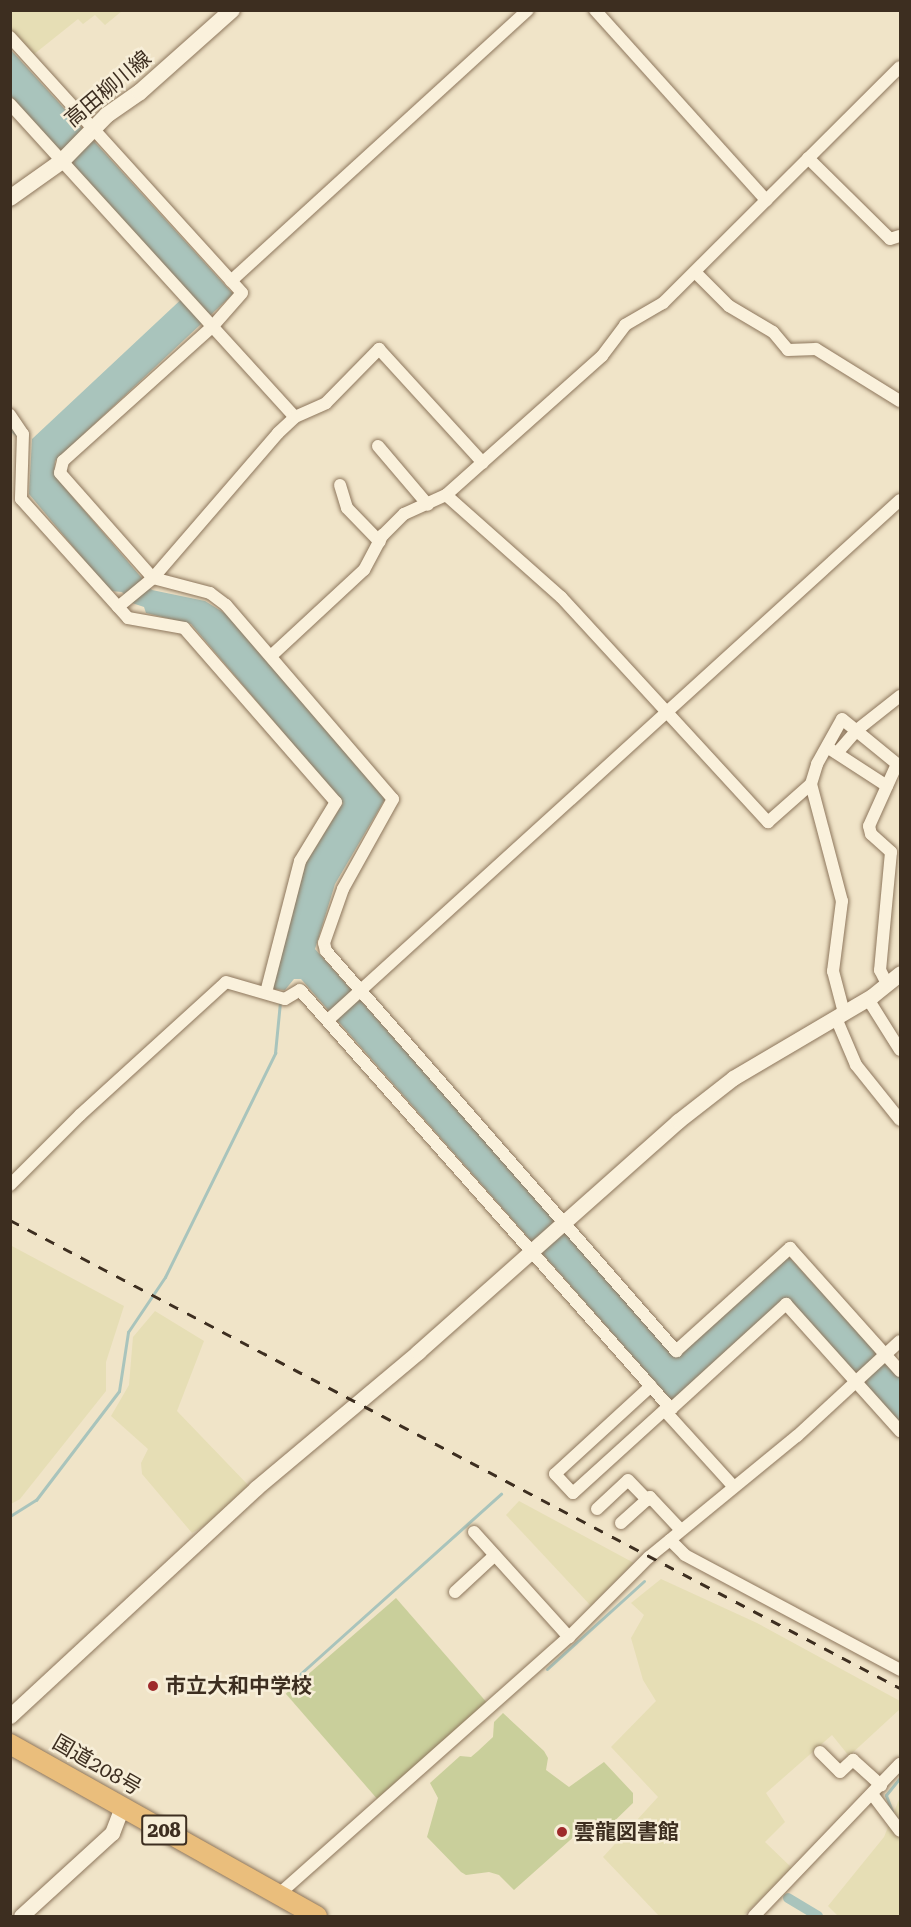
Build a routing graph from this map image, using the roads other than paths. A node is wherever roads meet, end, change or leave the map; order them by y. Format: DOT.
graph roads {
  1 [pos="232,10"];
  2 [pos="528,10"];
  3 [pos="595,10"];
  4 [pos="10,36"];
  5 [pos="900,67"];
  6 [pos="10,104"];
  7 [pos="91,131"];
  8 [pos="808,158"];
  9 [pos="63,159"];
  10 [pos="10,198"];
  11 [pos="766,200"];
  12 [pos="900,236"];
  13 [pos="695,272"];
  14 [pos="231,281"];
  15 [pos="213,326"];
  16 [pos="900,401"];
  17 [pos="10,415"];
  18 [pos="295,417"];
  19 [pos="378,446"];
  20 [pos="21,459"];
  21 [pos="483,463"];
  22 [pos="10,467"];
  23 [pos="340,485"];
  24 [pos="446,495"];
  25 [pos="900,500"];
  26 [pos="428,505"];
  27 [pos="380,542"];
  28 [pos="153,578"];
  29 [pos="118,607"];
  30 [pos="271,656"];
  31 [pos="900,696"];
  32 [pos="668,712"];
  33 [pos="857,730"];
  34 [pos="832,750"];
  35 [pos="811,784"];
  36 [pos="888,786"];
  37 [pos="900,973"];
  38 [pos="887,984"];
  39 [pos="360,991"];
  40 [pos="266,992"];
  41 [pos="867,999"];
  42 [pos="840,1015"];
  43 [pos="328,1020"];
  44 [pos="900,1050"];
  45 [pos="900,1120"];
  46 [pos="10,1185"];
  47 [pos="563,1223"];
  48 [pos="532,1250"];
  49 [pos="900,1341"];
  50 [pos="885,1355"];
  51 [pos="900,1371"];
  52 [pos="856,1382"];
  53 [pos="651,1386"];
  54 [pos="667,1409"];
  55 [pos="900,1431"];
  56 [pos="733,1486"];
  57 [pos="647,1500"];
  58 [pos="597,1509"];
  59 [pos="621,1523"];
  60 [pos="681,1530"];
  61 [pos="474,1532"];
  62 [pos="670,1540"];
  63 [pos="495,1555"];
  64 [pos="455,1592"];
  65 [pos="569,1637"];
  66 [pos="900,1670"];
  67 [pos="10,1716"];
  68 [pos="10,1744"];
  69 [pos="820,1752"];
  70 [pos="900,1764"];
  71 [pos="876,1790"];
  72 [pos="122,1807"];
  73 [pos="900,1831"];
  74 [pos="278,1895"];
  75 [pos="21,1916"];
  76 [pos="317,1917"];
  77 [pos="754,1917"];
  1 -- 7 [label="main road, 高田柳川線"];
  2 -- 14 [label="street"];
  3 -- 11 [label="street"];
  4 -- 7 [label="street"];
  5 -- 8 [label="street"];
  6 -- 9 [label="street"];
  7 -- 9 [label="main road, 高田柳川線"];
  7 -- 14 [label="street"];
  8 -- 11 [label="street"];
  8 -- 12 [label="street"];
  9 -- 10 [label="main road, 高田柳川線"];
  9 -- 15 [label="street"];
  11 -- 13 [label="street"];
  13 -- 16 [label="street"];
  13 -- 21 [label="street"];
  14 -- 15 [label="street"];
  15 -- 18 [label="street"];
  15 -- 28 [label="street"];
  17 -- 20 [label="street"];
  18 -- 21 [label="street"];
  18 -- 28 [label="street"];
  19 -- 26 [label="street"];
  20 -- 22 [label="street"];
  20 -- 29 [label="street"];
  21 -- 24 [label="street"];
  23 -- 27 [label="street"];
  24 -- 26 [label="street"];
  24 -- 32 [label="street"];
  25 -- 32 [label="street"];
  26 -- 27 [label="street"];
  27 -- 30 [label="street"];
  28 -- 29 [label="street"];
  28 -- 30 [label="street"];
  29 -- 40 [label="street"];
  30 -- 39 [label="street"];
  31 -- 33 [label="street"];
  32 -- 35 [label="street"];
  32 -- 39 [label="street"];
  33 -- 34 [label="street"];
  33 -- 34 [label="street"];
  33 -- 36 [label="street"];
  34 -- 35 [label="street"];
  34 -- 36 [label="street"];
  35 -- 42 [label="street"];
  36 -- 38 [label="street"];
  37 -- 38 [label="street"];
  38 -- 41 [label="street"];
  39 -- 43 [label="street"];
  39 -- 47 [label="street"];
  40 -- 43 [label="street"];
  40 -- 46 [label="street"];
  41 -- 42 [label="street"];
  41 -- 44 [label="street"];
  42 -- 45 [label="street"];
  42 -- 47 [label="street"];
  43 -- 48 [label="street"];
  47 -- 48 [label="street"];
  47 -- 50 [label="street"];
  48 -- 53 [label="street"];
  48 -- 67 [label="street"];
  49 -- 50 [label="street"];
  50 -- 51 [label="street"];
  50 -- 52 [label="street"];
  52 -- 54 [label="street"];
  52 -- 55 [label="street"];
  52 -- 56 [label="street"];
  53 -- 54 [label="street"];
  53 -- 54 [label="street"];
  54 -- 56 [label="street"];
  56 -- 60 [label="street"];
  57 -- 58 [label="street"];
  57 -- 59 [label="street"];
  57 -- 60 [label="street"];
  60 -- 62 [label="street"];
  61 -- 63 [label="street"];
  62 -- 65 [label="street"];
  62 -- 66 [label="street"];
  63 -- 64 [label="street"];
  63 -- 65 [label="street"];
  65 -- 74 [label="street"];
  68 -- 72 [label="highway, 国道208号 / 208"];
  69 -- 71 [label="street"];
  70 -- 71 [label="street"];
  71 -- 73 [label="street"];
  71 -- 77 [label="street"];
  72 -- 74 [label="highway, 国道208号 / 208"];
  72 -- 75 [label="street"];
  74 -- 76 [label="highway, 国道208号 / 208"];
}
